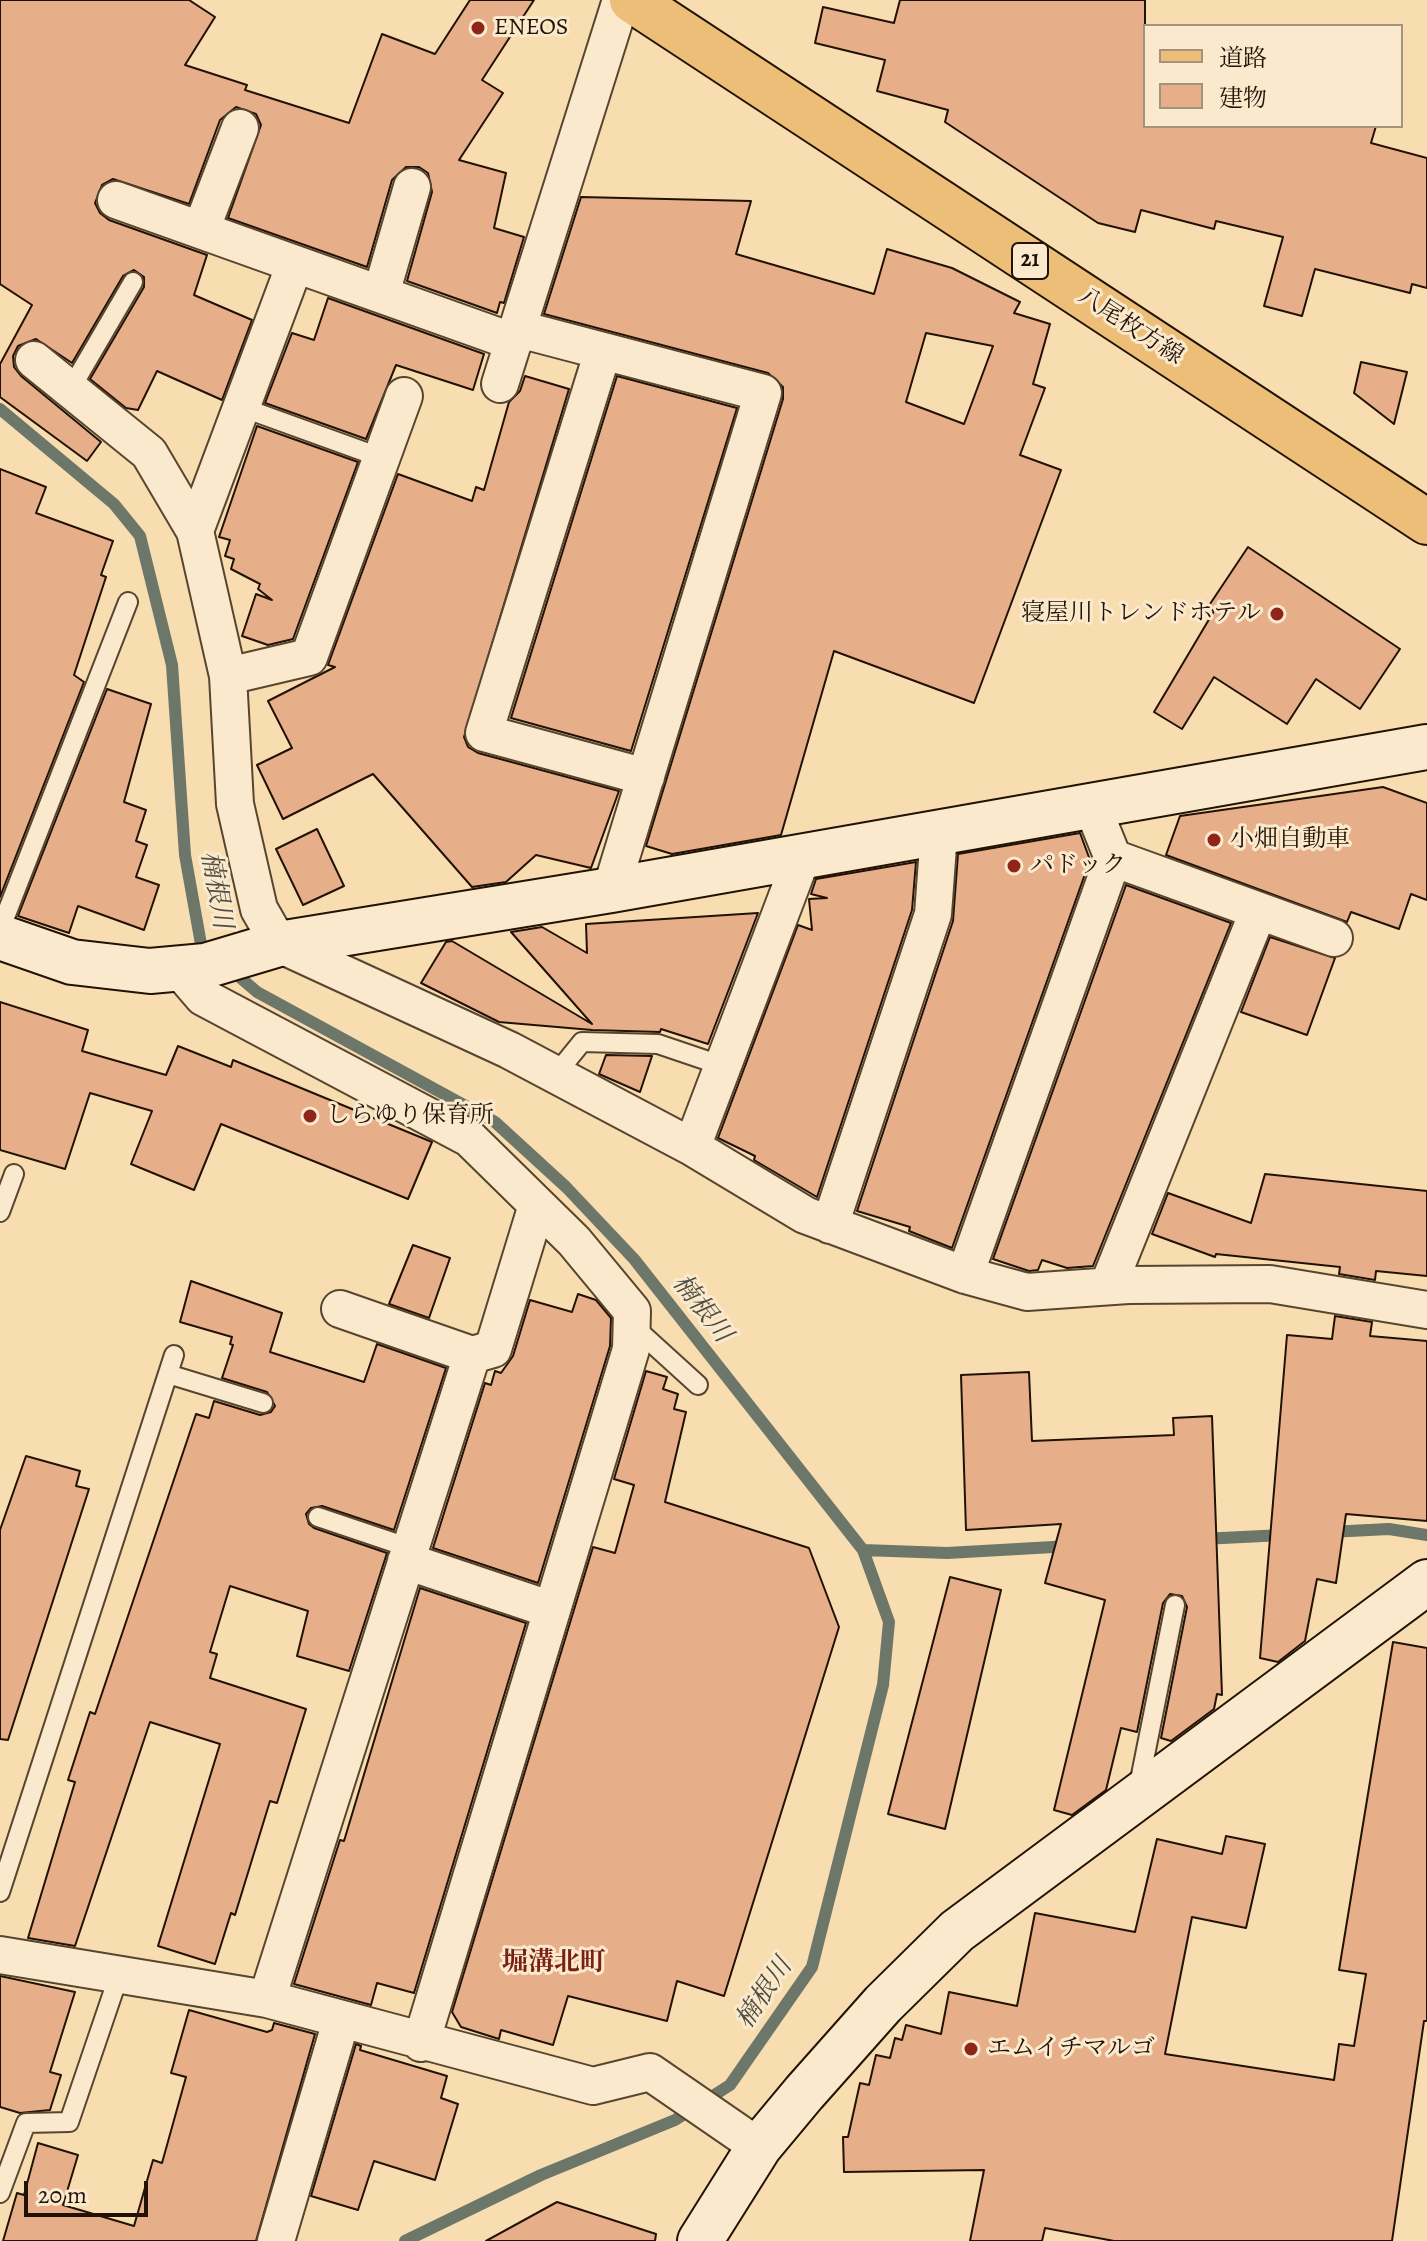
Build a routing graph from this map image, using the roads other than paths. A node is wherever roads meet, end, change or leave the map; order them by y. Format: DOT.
graph roads {
  1 [pos="621,0"];
  2 [pos="632,0"];
  3 [pos="240,128"];
  4 [pos="412,187"];
  5 [pos="116,200"];
  6 [pos="201,230"];
  7 [pos="295,264"];
  8 [pos="133,282"];
  9 [pos="381,294"];
  10 [pos="516,335"];
  11 [pos="603,351"];
  12 [pos="34,360"];
  13 [pos="500,384"];
  14 [pos="70,390"];
  15 [pos="404,396"];
  16 [pos="241,407"];
  17 [pos="382,458"];
  18 [pos="1427,522"];
  19 [pos="195,531"];
  20 [pos="128,602"];
  21 [pos="228,676"];
  22 [pos="1427,747"];
  23 [pos="646,777"];
  24 [pos="1092,806"];
  25 [pos="939,833"];
  26 [pos="802,857"];
  27 [pos="1113,858"];
  28 [pos="611,890"];
  29 [pos="1258,912"];
  30 [pos="0,930"];
  31 [pos="0,937"];
  32 [pos="1334,938"];
  33 [pos="226,958"];
  34 [pos="723,1066"];
  35 [pos="556,1074"];
  36 [pos="692,1147"];
  37 [pos="14,1174"];
  38 [pos="537,1205"];
  39 [pos="0,1212"];
  40 [pos="830,1225"];
  41 [pos="965,1275"];
  42 [pos="1108,1286"];
  43 [pos="340,1309"];
  44 [pos="1427,1310"];
  45 [pos="631,1325"];
  46 [pos="174,1355"];
  47 [pos="472,1355"];
  48 [pos="168,1374"];
  49 [pos="698,1385"];
  50 [pos="263,1403"];
  51 [pos="318,1517"];
  52 [pos="408,1554"];
  53 [pos="1427,1582"];
  54 [pos="1175,1605"];
  55 [pos="552,1610"];
  56 [pos="1136,1798"];
  57 [pos="0,1892"];
  58 [pos="0,1955"];
  59 [pos="119,1975"];
  60 [pos="267,1999"];
  61 [pos="341,2021"];
  62 [pos="421,2043"];
  63 [pos="759,2147"];
  64 [pos="0,2193"];
  65 [pos="276,2241"];
  66 [pos="700,2241"];
  1 -- 10 [label="street"];
  2 -- 18 [label="main road, 八尾枚方線 / 21"];
  3 -- 6 [label="street"];
  4 -- 9 [label="street"];
  5 -- 6 [label="street"];
  6 -- 7 [label="street"];
  7 -- 9 [label="street"];
  7 -- 16 [label="street"];
  8 -- 14 [label="lane"];
  9 -- 10 [label="street"];
  10 -- 11 [label="street"];
  10 -- 13 [label="street"];
  11 -- 23 [label="street"];
  11 -- 23 [label="street"];
  12 -- 14 [label="street"];
  14 -- 19 [label="street"];
  15 -- 17 [label="street"];
  16 -- 17 [label="lane"];
  16 -- 19 [label="street"];
  17 -- 21 [label="street"];
  19 -- 21 [label="street"];
  20 -- 30 [label="lane"];
  21 -- 33 [label="street"];
  22 -- 24 [label="street"];
  23 -- 28 [label="street"];
  24 -- 25 [label="street"];
  24 -- 27 [label="street"];
  25 -- 26 [label="street"];
  25 -- 40 [label="street"];
  26 -- 28 [label="street"];
  26 -- 34 [label="street"];
  27 -- 29 [label="street"];
  27 -- 41 [label="street"];
  28 -- 33 [label="street"];
  29 -- 32 [label="street"];
  29 -- 42 [label="street"];
  31 -- 33 [label="street"];
  33 -- 35 [label="street"];
  33 -- 38 [label="street"];
  34 -- 35 [label="lane"];
  34 -- 36 [label="street"];
  35 -- 36 [label="street"];
  36 -- 40 [label="street"];
  37 -- 39 [label="lane"];
  38 -- 45 [label="street"];
  38 -- 47 [label="street"];
  40 -- 41 [label="street"];
  41 -- 42 [label="street"];
  42 -- 44 [label="street"];
  43 -- 47 [label="street"];
  45 -- 49 [label="lane"];
  45 -- 55 [label="street"];
  46 -- 48 [label="lane"];
  47 -- 52 [label="street"];
  48 -- 50 [label="lane"];
  48 -- 57 [label="lane"];
  51 -- 52 [label="lane"];
  52 -- 55 [label="street"];
  52 -- 60 [label="street"];
  53 -- 56 [label="street"];
  54 -- 56 [label="lane"];
  55 -- 62 [label="street"];
  56 -- 63 [label="street"];
  58 -- 59 [label="street"];
  59 -- 60 [label="street"];
  59 -- 64 [label="lane"];
  60 -- 61 [label="street"];
  61 -- 62 [label="street"];
  61 -- 65 [label="street"];
  62 -- 63 [label="street"];
  63 -- 66 [label="street"];
}
